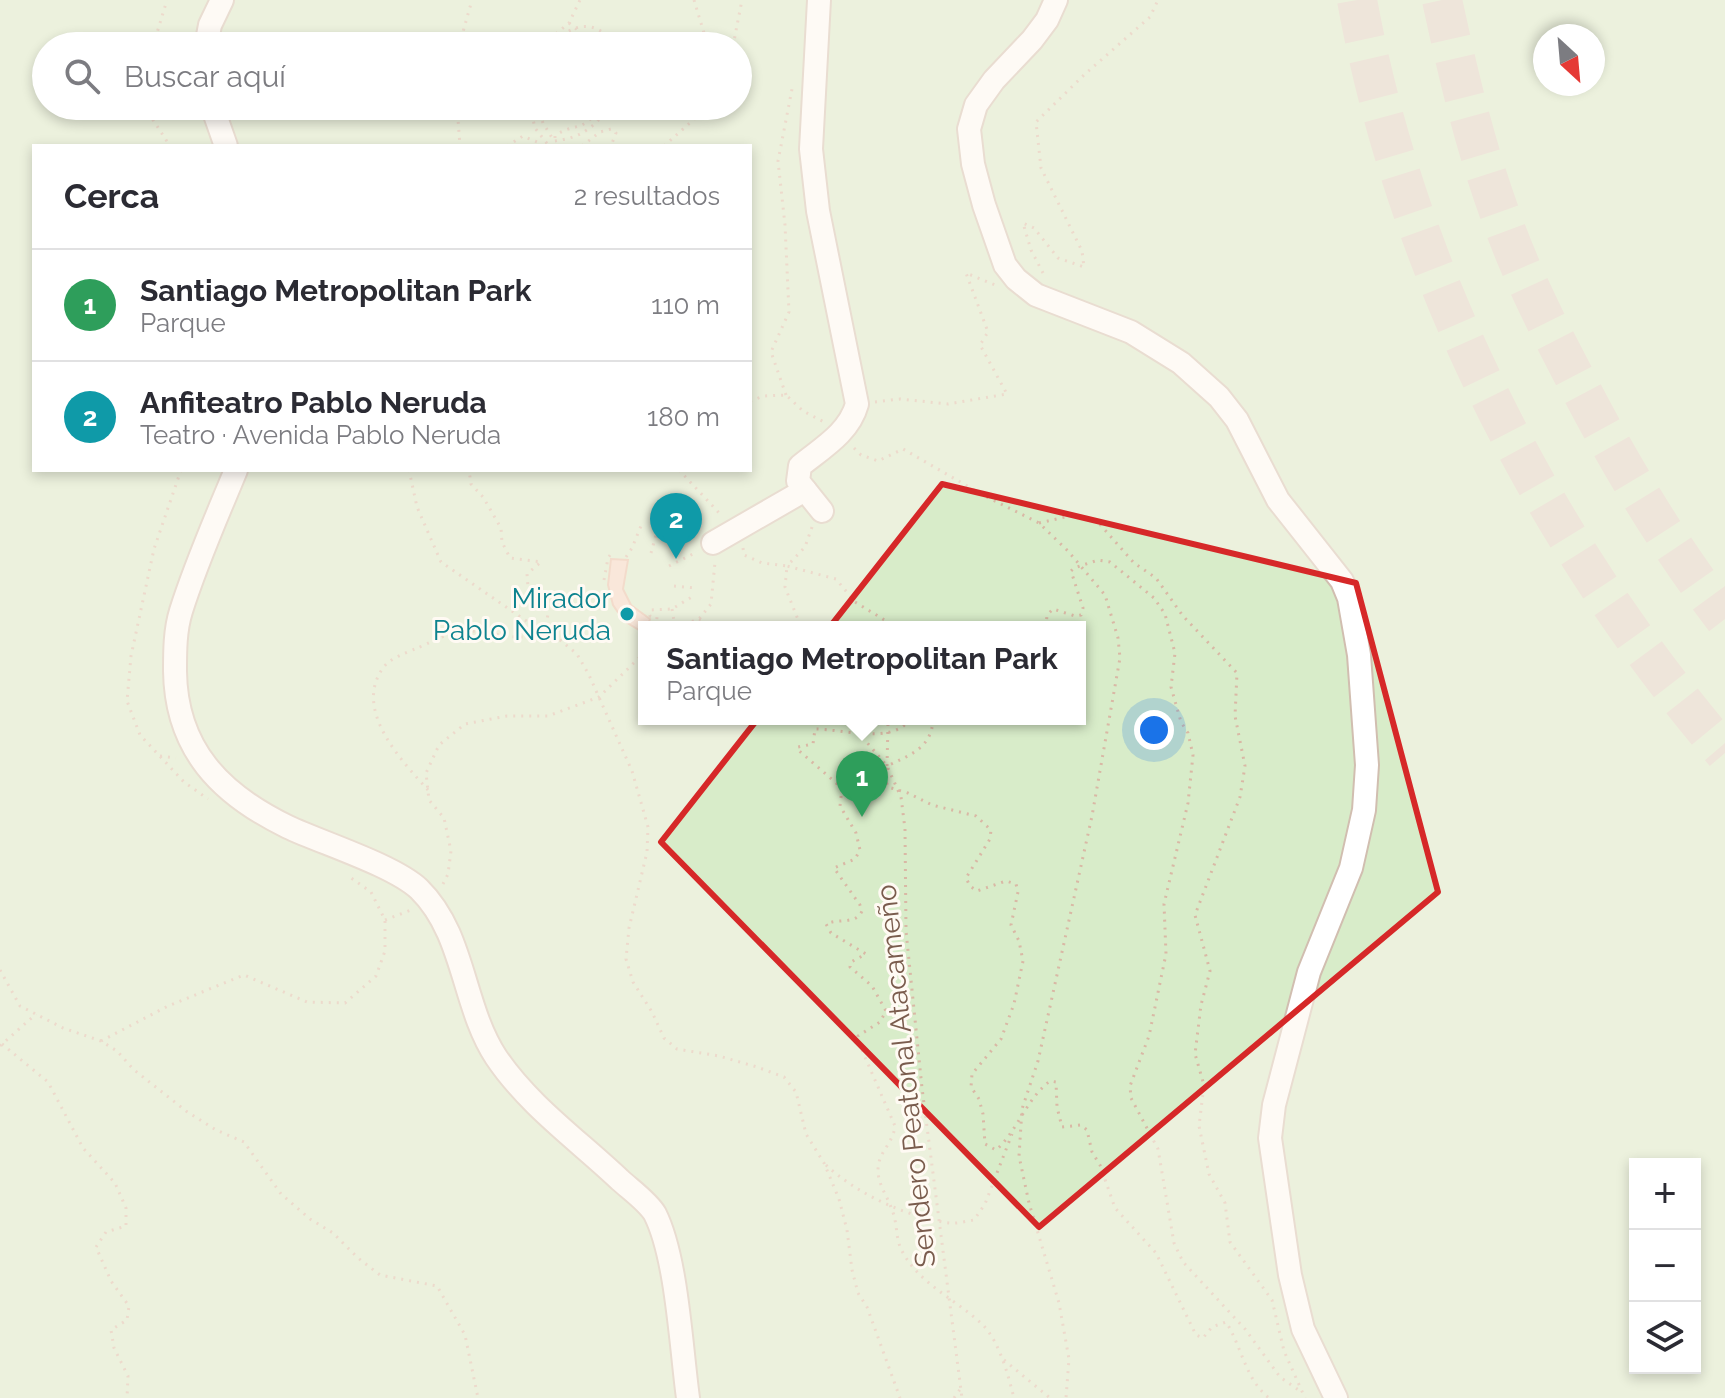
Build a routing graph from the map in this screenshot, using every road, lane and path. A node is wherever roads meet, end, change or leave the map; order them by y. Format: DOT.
graph roads {
  1 [pos="167,0"];
  2 [pos="222,0"];
  3 [pos="472,0"];
  4 [pos="580,0"];
  5 [pos="694,0"];
  6 [pos="742,0"];
  7 [pos="819,0"];
  8 [pos="1056,0"];
  9 [pos="1158,0"];
  10 [pos="569,23"];
  11 [pos="575,28"];
  12 [pos="157,32"];
  13 [pos="209,32"];
  14 [pos="463,32"];
  15 [pos="558,32"];
  16 [pos="567,32"];
  17 [pos="582,32"];
  18 [pos="601,32"];
  19 [pos="704,32"];
  20 [pos="736,32"];
  21 [pos="793,82"];
  22 [pos="153,120"];
  23 [pos="217,120"];
  24 [pos="458,120"];
  25 [pos="533,120"];
  26 [pos="542,120"];
  27 [pos="590,120"];
  28 [pos="599,120"];
  29 [pos="693,120"];
  30 [pos="169,144"];
  31 [pos="225,144"];
  32 [pos="460,144"];
  33 [pos="510,144"];
  34 [pos="538,144"];
  35 [pos="553,144"];
  36 [pos="585,144"];
  37 [pos="612,144"];
  38 [pos="666,144"];
  39 [pos="1005,265"];
  40 [pos="786,395"];
  41 [pos="752,400"];
  42 [pos="857,404"];
  43 [pos="839,434"];
  44 [pos="180,472"];
  45 [pos="235,472"];
  46 [pos="409,472"];
  47 [pos="469,472"];
  48 [pos="805,490"];
  49 [pos="822,511"];
  50 [pos="643,521"];
  51 [pos="1039,523"];
  52 [pos="657,531"];
  53 [pos="713,543"];
  54 [pos="613,551"];
  55 [pos="651,553"];
  56 [pos="693,554"];
  57 [pos="626,557"];
  58 [pos="669,566"];
  59 [pos="1080,566"];
  60 [pos="604,580"];
  61 [pos="674,586"];
  62 [pos="696,588"];
  63 [pos="695,595"];
  64 [pos="672,609"];
  65 [pos="699,619"];
  66 [pos="657,621"];
  67 [pos="675,621"];
  68 [pos="693,621"];
  69 [pos="703,621"];
  70 [pos="886,621"];
  71 [pos="1046,621"];
  72 [pos="545,632"];
  73 [pos="638,659"];
  74 [pos="599,697"];
  75 [pos="852,725"];
  76 [pos="888,725"];
  77 [pos="907,725"];
  78 [pos="933,725"];
  79 [pos="889,731"];
  80 [pos="860,734"];
  81 [pos="887,766"];
  82 [pos="428,790"];
  83 [pos="900,790"];
  84 [pos="218,806"];
  85 [pos="347,874"];
  86 [pos="429,903"];
  87 [pos="385,920"];
  88 [pos="0,970"];
  89 [pos="36,1014"];
  90 [pos="101,1041"];
  91 [pos="1,1045"];
  92 [pos="1022,1113"];
  93 [pos="1018,1118"];
  94 [pos="824,1163"];
  95 [pos="891,1206"];
  96 [pos="940,1220"];
  97 [pos="949,1300"];
  98 [pos="1002,1359"];
  99 [pos="962,1387"];
  100 [pos="1300,1391"];
  101 [pos="127,1398"];
  102 [pos="478,1398"];
  103 [pos="688,1398"];
  104 [pos="900,1398"];
  105 [pos="954,1398"];
  106 [pos="962,1398"];
  107 [pos="1014,1398"];
  108 [pos="1050,1398"];
  109 [pos="1066,1398"];
  110 [pos="1269,1398"];
  111 [pos="1305,1398"];
  112 [pos="1336,1398"];
  1 -- 12 [label="path"];
  2 -- 13 [label="street"];
  3 -- 14 [label="path"];
  4 -- 10 [label="path"];
  5 -- 19 [label="path"];
  6 -- 20 [label="path"];
  7 -- 42 [label="street"];
  8 -- 39 [label="street"];
  9 -- 39 [label="path"];
  10 -- 11 [label="path"];
  10 -- 15 [label="path"];
  11 -- 16 [label="path"];
  11 -- 17 [label="path"];
  11 -- 18 [label="path"];
  21 -- 40 [label="path"];
  22 -- 30 [label="path"];
  23 -- 31 [label="street"];
  24 -- 32 [label="path"];
  25 -- 35 [label="path"];
  26 -- 35 [label="path"];
  27 -- 35 [label="path"];
  28 -- 35 [label="path"];
  29 -- 38 [label="path"];
  33 -- 34 [label="path"];
  36 -- 37 [label="path"];
  39 -- 42 [label="path"];
  39 -- 112 [label="street"];
  40 -- 41 [label="path"];
  40 -- 43 [label="path"];
  42 -- 43 [label="street"];
  43 -- 48 [label="street"];
  43 -- 51 [label="path"];
  44 -- 84 [label="path"];
  45 -- 86 [label="street"];
  46 -- 72 [label="path"];
  47 -- 72 [label="path"];
  48 -- 49 [label="street"];
  48 -- 53 [label="street"];
  49 -- 70 [label="path"];
  50 -- 57 [label="path"];
  51 -- 59 [label="path"];
  51 -- 100 [label="path"];
  52 -- 55 [label="path"];
  53 -- 65 [label="path"];
  54 -- 60 [label="path"];
  56 -- 58 [label="path"];
  59 -- 71 [label="path"];
  59 -- 92 [label="path"];
  59 -- 100 [label="path"];
  61 -- 62 [label="path"];
  63 -- 64 [label="path"];
  64 -- 66 [label="path"];
  64 -- 67 [label="path"];
  65 -- 68 [label="path"];
  65 -- 69 [label="path"];
  72 -- 74 [label="path"];
  72 -- 82 [label="path"];
  73 -- 74 [label="path"];
  74 -- 82 [label="path"];
  74 -- 94 [label="path"];
  75 -- 80 [label="path, Sendero Peatonal Atacameño"];
  76 -- 79 [label="path"];
  77 -- 79 [label="path"];
  78 -- 81 [label="path"];
  79 -- 80 [label="path"];
  79 -- 81 [label="path"];
  80 -- 81 [label="path, Sendero Peatonal Atacameño"];
  80 -- 95 [label="path"];
  81 -- 83 [label="path, Sendero Peatonal Atacameño"];
  81 -- 83 [label="path"];
  82 -- 86 [label="path"];
  83 -- 93 [label="path"];
  83 -- 96 [label="path, Sendero Peatonal Atacameño"];
  85 -- 87 [label="path"];
  86 -- 87 [label="path"];
  86 -- 103 [label="street"];
  87 -- 90 [label="path"];
  88 -- 89 [label="path"];
  89 -- 90 [label="path"];
  89 -- 91 [label="path"];
  90 -- 102 [label="path"];
  91 -- 101 [label="path"];
  92 -- 93 [label="path"];
  92 -- 109 [label="path"];
  92 -- 110 [label="path"];
  93 -- 96 [label="path"];
  94 -- 95 [label="path"];
  94 -- 104 [label="path"];
  95 -- 96 [label="path"];
  95 -- 97 [label="path"];
  96 -- 97 [label="path, Sendero Peatonal Atacameño"];
  97 -- 98 [label="path"];
  97 -- 99 [label="path, Sendero Peatonal Atacameño"];
  98 -- 107 [label="path"];
  98 -- 108 [label="path"];
  99 -- 105 [label="path"];
  99 -- 106 [label="path, Sendero Peatonal Atacameño"];
  100 -- 111 [label="path"];
}
